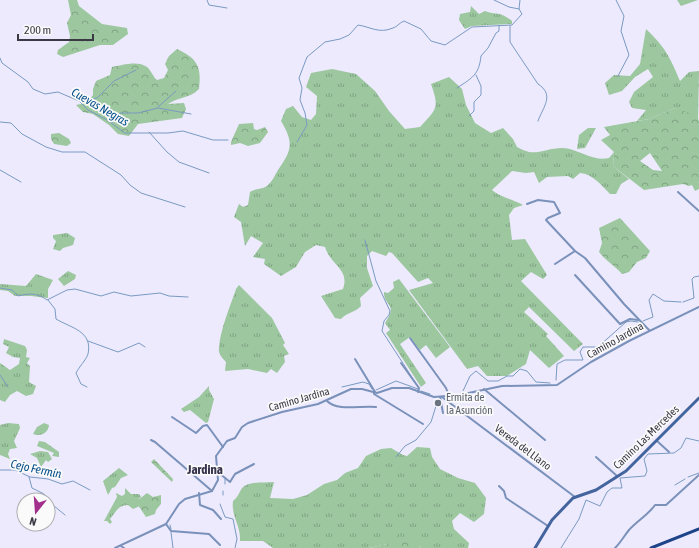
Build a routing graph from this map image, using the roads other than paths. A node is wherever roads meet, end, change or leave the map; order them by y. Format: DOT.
graph roads {
  1 [pos="678,192"];
  2 [pos="527,204"];
  3 [pos="699,211"];
  4 [pos="575,251"];
  5 [pos="555,264"];
  6 [pos="575,274"];
  7 [pos="699,307"];
  8 [pos="638,320"];
  9 [pos="649,330"];
  10 [pos="410,338"];
  11 [pos="355,359"];
  12 [pos="401,363"];
  13 [pos="484,389"];
  14 [pos="374,392"];
  15 [pos="418,392"];
  16 [pos="449,396"];
  17 [pos="441,397"];
  18 [pos="699,398"];
  19 [pos="327,401"];
  20 [pos="376,407"];
  21 [pos="443,413"];
  22 [pos="172,417"];
  23 [pos="423,424"];
  24 [pos="151,440"];
  25 [pos="545,440"];
  26 [pos="657,441"];
  27 [pos="223,447"];
  28 [pos="668,452"];
  29 [pos="596,457"];
  30 [pos="254,464"];
  31 [pos="219,473"];
  32 [pos="699,475"];
  33 [pos="618,476"];
  34 [pos="499,486"];
  35 [pos="212,491"];
  36 [pos="199,493"];
  37 [pos="575,496"];
  38 [pos="220,519"];
  39 [pos="166,524"];
  40 [pos="548,526"];
  41 [pos="699,529"];
  42 [pos="220,545"];
  43 [pos="121,546"];
  44 [pos="115,548"];
  45 [pos="124,548"];
  46 [pos="535,548"];
  47 [pos="615,548"];
  48 [pos="651,548"];
  1 -- 3 [label="street"];
  2 -- 4 [label="street"];
  4 -- 5 [label="street"];
  4 -- 8 [label="street"];
  6 -- 8 [label="street"];
  7 -- 9 [label="street, Camino Jardina"];
  8 -- 9 [label="street"];
  9 -- 13 [label="street, Camino Jardina"];
  10 -- 16 [label="street"];
  11 -- 14 [label="street"];
  12 -- 15 [label="street"];
  13 -- 16 [label="street, Camino Jardina"];
  13 -- 25 [label="street"];
  14 -- 15 [label="street, Camino Jardina"];
  14 -- 19 [label="street, Camino Jardina"];
  14 -- 23 [label="street"];
  15 -- 17 [label="street, Camino Jardina"];
  16 -- 17 [label="street, Camino Jardina"];
  17 -- 21 [label="street"];
  17 -- 37 [label="street, Vereda del Llano"];
  18 -- 26 [label="main road, Camino Las Mercedes"];
  19 -- 20 [label="street"];
  19 -- 27 [label="street, Camino Jardina"];
  22 -- 27 [label="street"];
  24 -- 35 [label="street"];
  26 -- 28 [label="street"];
  26 -- 33 [label="main road, Camino Las Mercedes"];
  27 -- 31 [label="street"];
  29 -- 33 [label="street"];
  30 -- 31 [label="street"];
  31 -- 35 [label="street"];
  32 -- 47 [label="street"];
  33 -- 37 [label="main road, Camino Las Mercedes"];
  34 -- 40 [label="street"];
  35 -- 36 [label="street"];
  36 -- 38 [label="street"];
  36 -- 39 [label="street"];
  37 -- 40 [label="main road, Camino Las Mercedes"];
  39 -- 42 [label="street"];
  39 -- 43 [label="street"];
  40 -- 46 [label="main road, Camino Las Mercedes"];
  41 -- 48 [label="main road"];
  43 -- 44 [label="street"];
  43 -- 45 [label="street"];
}
